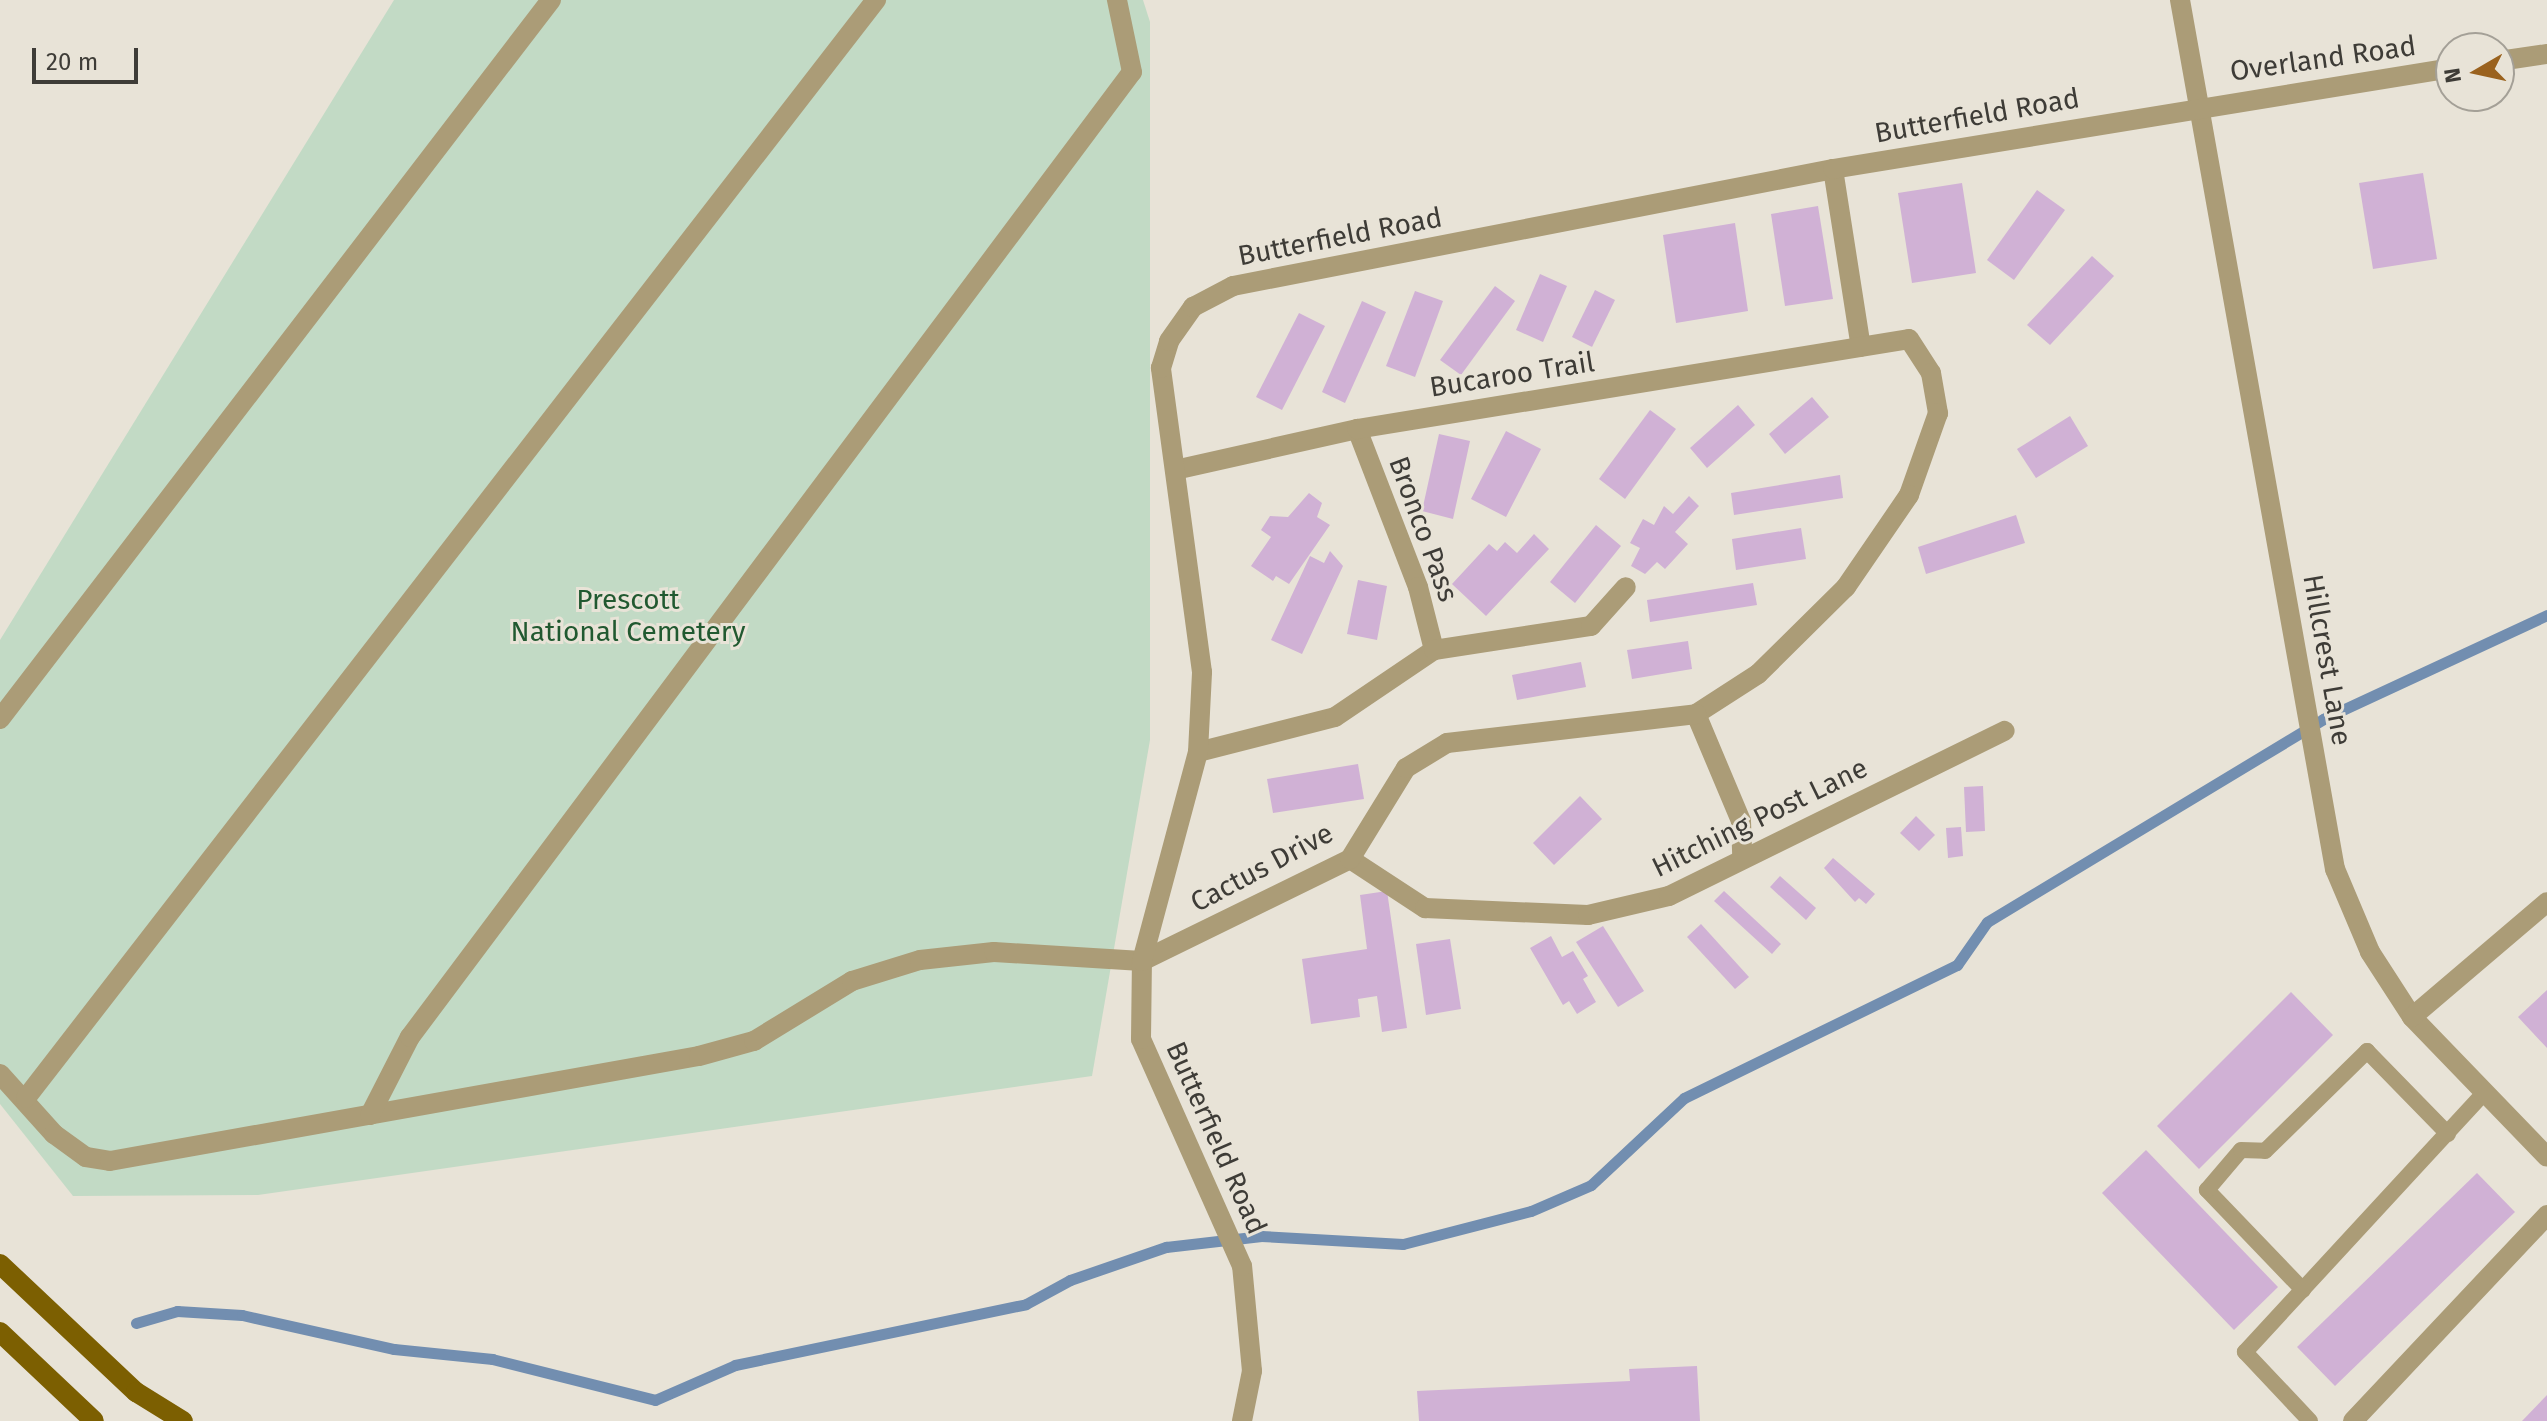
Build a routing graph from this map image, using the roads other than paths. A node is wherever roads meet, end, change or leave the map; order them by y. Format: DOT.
graph roads {
  1 [pos="551,0"];
  2 [pos="876,0"];
  3 [pos="1117,0"];
  4 [pos="2180,0"];
  5 [pos="2547,54"];
  6 [pos="2515,59"];
  7 [pos="2435,70"];
  8 [pos="2203,105"];
  9 [pos="1833,169"];
  10 [pos="1861,347"];
  11 [pos="1357,429"];
  12 [pos="1175,470"];
  13 [pos="1626,587"];
  14 [pos="1434,650"];
  15 [pos="1696,714"];
  16 [pos="0,719"];
  17 [pos="2005,731"];
  18 [pos="1198,752"];
  19 [pos="1742,857"];
  20 [pos="1350,859"];
  21 [pos="2547,902"];
  22 [pos="1142,961"];
  23 [pos="2412,1017"];
  24 [pos="0,1074"];
  25 [pos="2485,1092"];
  26 [pos="26,1098"];
  27 [pos="370,1115"];
  28 [pos="2448,1134"];
  29 [pos="2547,1157"];
  30 [pos="2547,1215"];
  31 [pos="0,1264"];
  32 [pos="2303,1290"];
  33 [pos="0,1332"];
  34 [pos="94,1421"];
  35 [pos="183,1421"];
  36 [pos="1242,1421"];
  37 [pos="2310,1421"];
  38 [pos="2353,1421"];
  1 -- 16 [label="street"];
  2 -- 26 [label="street"];
  3 -- 27 [label="street"];
  4 -- 8 [label="street"];
  5 -- 6 [label="street"];
  7 -- 8 [label="street, Overland Road"];
  8 -- 9 [label="street, Butterfield Road"];
  8 -- 23 [label="street, Hillcrest Lane"];
  9 -- 10 [label="street"];
  9 -- 12 [label="street, Butterfield Road"];
  10 -- 11 [label="street, Bucaroo Trail"];
  10 -- 15 [label="street, Bucaroo Trail"];
  11 -- 12 [label="street, Bucaroo Trail"];
  11 -- 14 [label="street, Bronco Pass"];
  12 -- 18 [label="street, Butterfield Road"];
  13 -- 14 [label="street"];
  14 -- 18 [label="street"];
  15 -- 19 [label="street"];
  15 -- 20 [label="street, Cactus Drive"];
  17 -- 19 [label="street, Hitching Post Lane"];
  18 -- 22 [label="street, Butterfield Road"];
  19 -- 20 [label="street, Hitching Post Lane"];
  20 -- 22 [label="street, Cactus Drive"];
  21 -- 23 [label="street"];
  22 -- 27 [label="street"];
  22 -- 36 [label="street, Butterfield Road"];
  23 -- 25 [label="street, Hillcrest Lane"];
  24 -- 26 [label="street"];
  25 -- 28 [label="lane"];
  25 -- 29 [label="street, Hillcrest Lane"];
  26 -- 27 [label="street"];
  28 -- 32 [label="lane"];
  28 -- 32 [label="lane"];
  30 -- 38 [label="street"];
  31 -- 35 [label="main road"];
  32 -- 37 [label="lane"];
  33 -- 34 [label="main road"];
}
